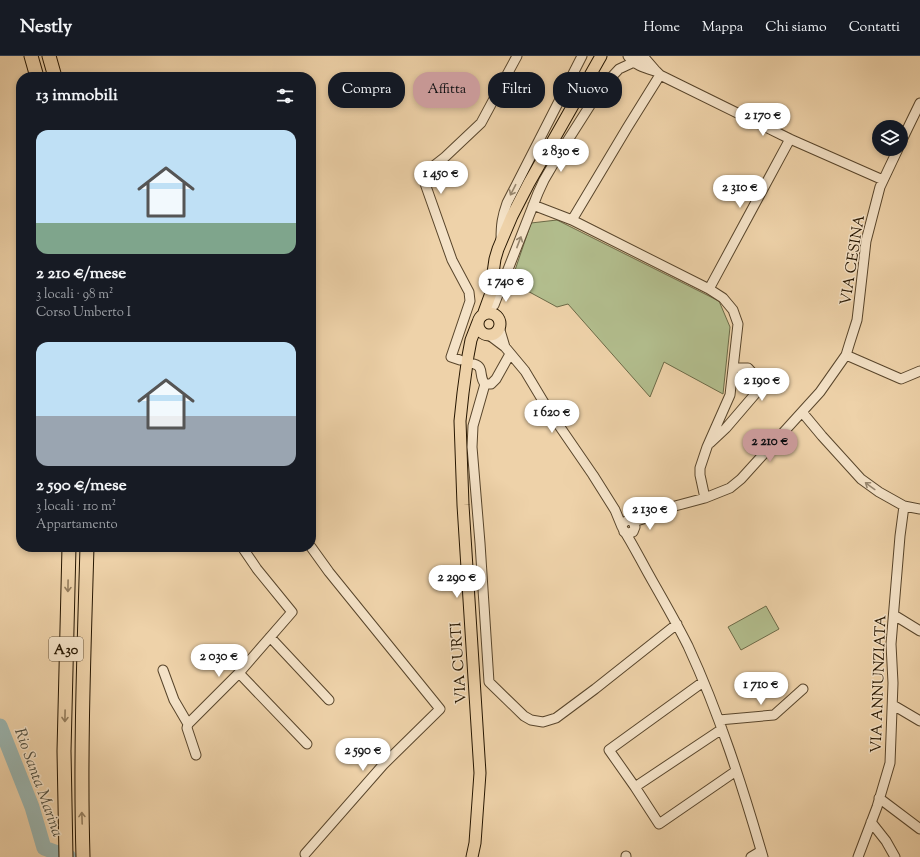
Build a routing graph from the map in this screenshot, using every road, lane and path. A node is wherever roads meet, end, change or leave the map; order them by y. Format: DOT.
graph roads {
  1 [pos="31,56"];
  2 [pos="49,56"];
  3 [pos="582,56"];
  4 [pos="601,56"];
  5 [pos="643,56"];
  6 [pos="514,57"];
  7 [pos="634,58"];
  8 [pos="36,72"];
  9 [pos="54,72"];
  10 [pos="658,73"];
  11 [pos="920,103"];
  12 [pos="908,128"];
  13 [pos="790,138"];
  14 [pos="895,156"];
  15 [pos="883,180"];
  16 [pos="533,205"];
  17 [pos="572,220"];
  18 [pos="501,241"];
  19 [pos="709,290"];
  20 [pos="491,293"];
  21 [pos="494,305"];
  22 [pos="480,319"];
  23 [pos="498,322"];
  24 [pos="488,335"];
  25 [pos="470,347"];
  26 [pos="508,350"];
  27 [pos="846,355"];
  28 [pos="460,360"];
  29 [pos="474,364"];
  30 [pos="734,368"];
  31 [pos="920,370"];
  32 [pos="485,384"];
  33 [pos="802,412"];
  34 [pos="706,447"];
  35 [pos="705,498"];
  36 [pos="904,506"];
  37 [pos="920,509"];
  38 [pos="629,527"];
  39 [pos="69,552"];
  40 [pos="87,552"];
  41 [pos="245,552"];
  42 [pos="315,552"];
  43 [pos="894,615"];
  44 [pos="676,624"];
  45 [pos="920,630"];
  46 [pos="270,637"];
  47 [pos="163,670"];
  48 [pos="239,673"];
  49 [pos="704,683"];
  50 [pos="803,689"];
  51 [pos="329,700"];
  52 [pos="893,705"];
  53 [pos="719,720"];
  54 [pos="920,721"];
  55 [pos="188,724"];
  56 [pos="722,729"];
  57 [pos="307,744"];
  58 [pos="196,755"];
  59 [pos="736,771"];
  60 [pos="635,787"];
  61 [pos="880,798"];
  62 [pos="871,822"];
  63 [pos="920,829"];
  64 [pos="305,854"];
  65 [pos="762,854"];
  66 [pos="66,857"];
  67 [pos="83,857"];
  68 [pos="472,857"];
  69 [pos="751,857"];
  70 [pos="858,857"];
  71 [pos="895,857"];
  1 -- 8 [label="highway"];
  2 -- 9 [label="highway"];
  3 -- 18 [label="street, one-way"];
  4 -- 18 [label="main road, VIA CURTI"];
  5 -- 10 [label="street"];
  6 -- 28 [label="street"];
  7 -- 10 [label="street"];
  7 -- 16 [label="street"];
  10 -- 13 [label="street"];
  10 -- 17 [label="street"];
  11 -- 12 [label="street"];
  13 -- 15 [label="street"];
  13 -- 19 [label="street"];
  14 -- 15 [label="street, VIA CESINA"];
  15 -- 27 [label="street, VIA CESINA"];
  16 -- 17 [label="street"];
  21 -- 16 [label="street, one-way"];
  17 -- 19 [label="street"];
  18 -- 20 [label="main road, VIA CURTI"];
  19 -- 30 [label="street"];
  20 -- 21 [label="main road, VIA CURTI"];
  20 -- 22 [label="main road, VIA CURTI"];
  21 -- 23 [label="main road, VIA CURTI"];
  22 -- 23 [label="main road"];
  22 -- 24 [label="main road"];
  22 -- 25 [label="main road, VIA CURTI"];
  23 -- 24 [label="main road"];
  23 -- 26 [label="street"];
  24 -- 25 [label="main road"];
  24 -- 26 [label="street"];
  25 -- 68 [label="main road, VIA CURTI"];
  26 -- 32 [label="street"];
  26 -- 38 [label="street"];
  27 -- 31 [label="street"];
  27 -- 33 [label="street, VIA CESINA"];
  29 -- 32 [label="street"];
  30 -- 34 [label="street"];
  30 -- 34 [label="street"];
  32 -- 44 [label="street"];
  33 -- 35 [label="street, VIA CESINA"];
  36 -- 33 [label="street, one-way"];
  34 -- 35 [label="street"];
  35 -- 38 [label="street, VIA CESINA"];
  36 -- 37 [label="street"];
  36 -- 43 [label="street, VIA ANNUNZIATA"];
  38 -- 44 [label="street"];
  39 -- 66 [label="highway, A30, one-way"];
  67 -- 40 [label="highway, A30, one-way"];
  41 -- 46 [label="street"];
  42 -- 64 [label="street"];
  43 -- 45 [label="street"];
  43 -- 52 [label="street, VIA ANNUNZIATA"];
  44 -- 49 [label="street"];
  46 -- 48 [label="street"];
  46 -- 51 [label="street"];
  47 -- 55 [label="street"];
  48 -- 55 [label="street"];
  48 -- 57 [label="street"];
  49 -- 53 [label="street"];
  49 -- 60 [label="street"];
  50 -- 53 [label="street"];
  52 -- 54 [label="street"];
  52 -- 61 [label="street, VIA ANNUNZIATA"];
  53 -- 56 [label="street"];
  55 -- 58 [label="street"];
  56 -- 59 [label="street"];
  56 -- 60 [label="street"];
  59 -- 60 [label="street"];
  59 -- 65 [label="street"];
  61 -- 62 [label="street, VIA ANNUNZIATA"];
  61 -- 63 [label="street"];
  62 -- 70 [label="street, VIA ANNUNZIATA"];
  62 -- 71 [label="street"];
  65 -- 69 [label="street"];
}
